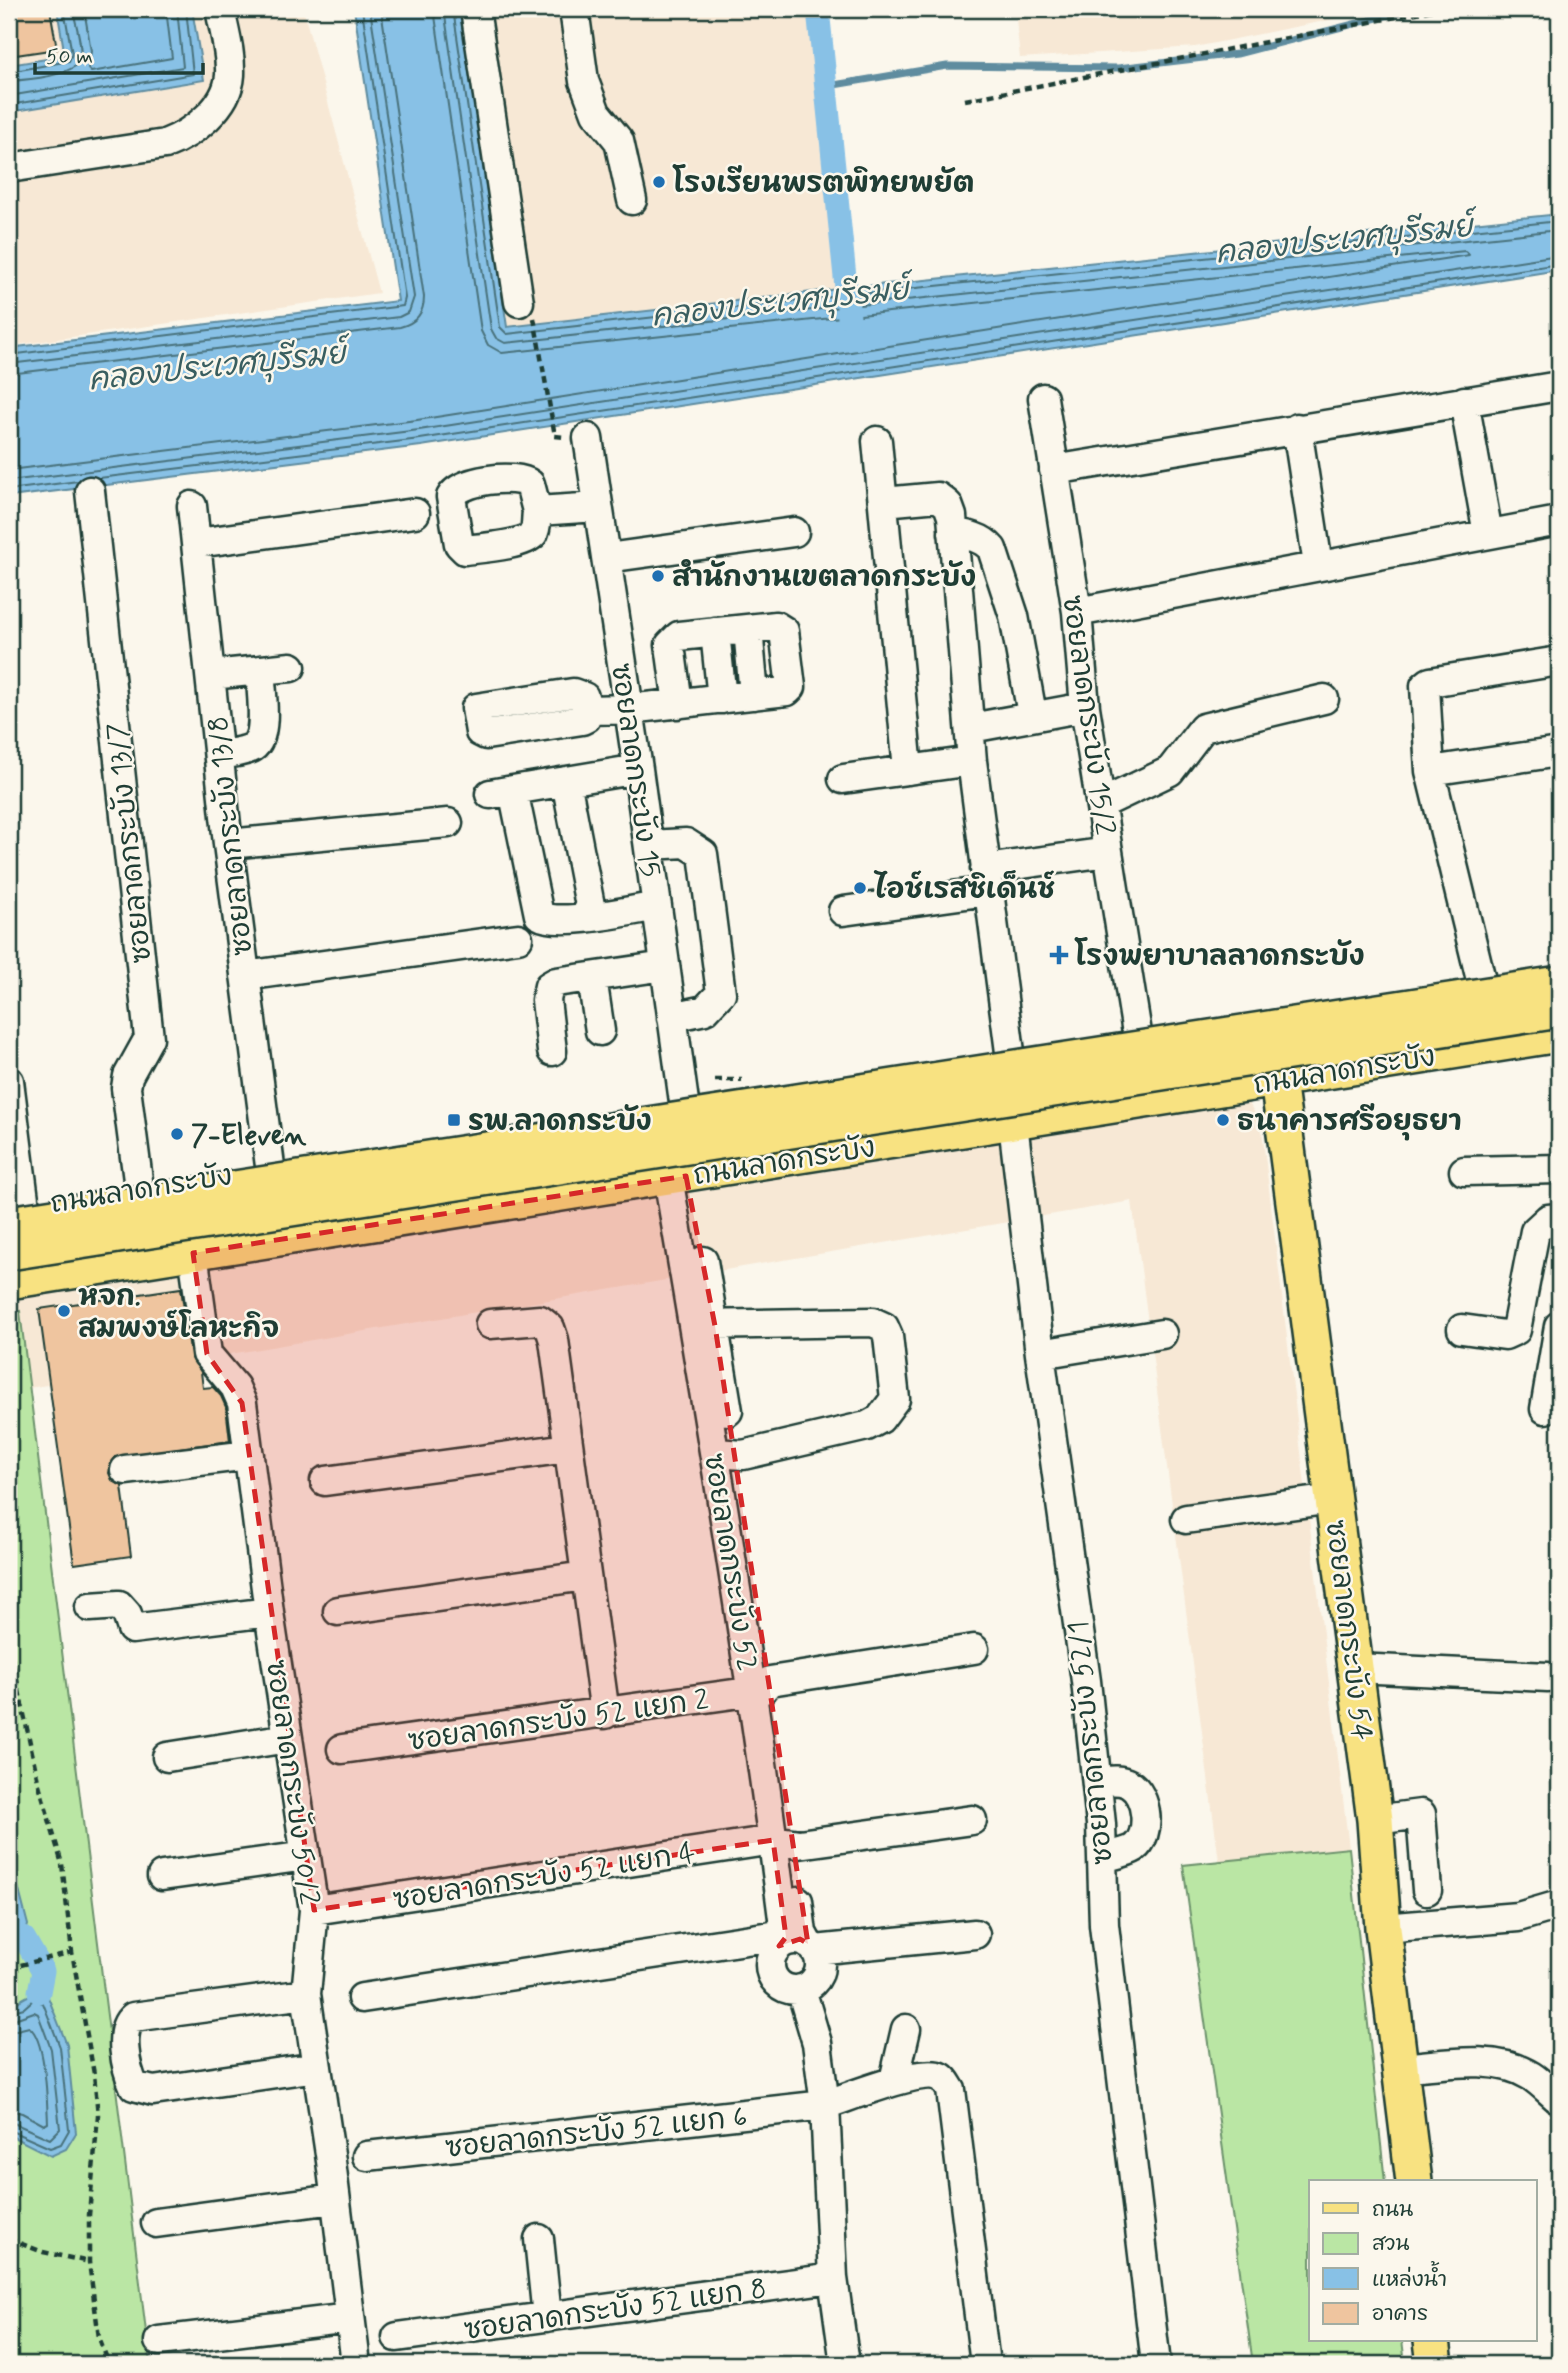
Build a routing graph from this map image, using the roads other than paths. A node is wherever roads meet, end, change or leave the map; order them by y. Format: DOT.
graph roads {
  1 [pos="220,9"];
  2 [pos="475,9"];
  3 [pos="574,9"];
  4 [pos="9,168"];
  5 [pos="632,200"];
  6 [pos="519,302"];
  7 [pos="1559,386"];
  8 [pos="1043,398"];
  9 [pos="1464,401"];
  10 [pos="1297,428"];
  11 [pos="588,438"];
  12 [pos="877,441"];
  13 [pos="1054,470"];
  14 [pos="90,491"];
  15 [pos="884,502"];
  16 [pos="192,506"];
  17 [pos="598,507"];
  18 [pos="537,511"];
  19 [pos="415,513"];
  20 [pos="1559,521"];
  21 [pos="794,532"];
  22 [pos="953,533"];
  23 [pos="1489,534"];
  24 [pos="197,543"];
  25 [pos="607,558"];
  26 [pos="1318,565"];
  27 [pos="1077,612"];
  28 [pos="748,629"];
  29 [pos="715,632"];
  30 [pos="1559,661"];
  31 [pos="291,667"];
  32 [pos="260,670"];
  33 [pos="211,675"];
  34 [pos="754,695"];
  35 [pos="722,698"];
  36 [pos="1324,699"];
  37 [pos="678,704"];
  38 [pos="1085,706"];
  39 [pos="629,709"];
  40 [pos="587,710"];
  41 [pos="1032,714"];
  42 [pos="971,728"];
  43 [pos="1559,752"];
  44 [pos="220,755"];
  45 [pos="972,761"];
  46 [pos="638,769"];
  47 [pos="908,770"];
  48 [pos="1430,771"];
  49 [pos="843,779"];
  50 [pos="566,781"];
  51 [pos="1101,804"];
  52 [pos="448,823"];
  53 [pos="228,845"];
  54 [pos="649,845"];
  55 [pos="1108,852"];
  56 [pos="986,880"];
  57 [pos="657,906"];
  58 [pos="843,911"];
  59 [pos="592,916"];
  60 [pos="518,938"];
  61 [pos="666,967"];
  62 [pos="1559,968"];
  63 [pos="245,976"];
  64 [pos="592,978"];
  65 [pos="1481,980"];
  66 [pos="1559,984"];
  67 [pos="1559,1010"];
  68 [pos="1268,1013"];
  69 [pos="672,1017"];
  70 [pos="600,1031"];
  71 [pos="1137,1033"];
  72 [pos="1559,1034"];
  73 [pos="552,1052"];
  74 [pos="1010,1052"];
  75 [pos="1278,1079"];
  76 [pos="9,1081"];
  77 [pos="684,1102"];
  78 [pos="1013,1123"];
  79 [pos="270,1166"];
  80 [pos="1559,1169"];
  81 [pos="1464,1171"];
  82 [pos="677,1177"];
  83 [pos="139,1188"];
  84 [pos="14,1213"];
  85 [pos="1559,1218"];
  86 [pos="9,1252"];
  87 [pos="193,1253"];
  88 [pos="9,1281"];
  89 [pos="490,1324"];
  90 [pos="705,1325"];
  91 [pos="1559,1326"];
  92 [pos="1462,1328"];
  93 [pos="1162,1335"];
  94 [pos="1040,1354"];
  95 [pos="1545,1409"];
  96 [pos="568,1448"];
  97 [pos="726,1454"];
  98 [pos="249,1455"];
  99 [pos="125,1470"];
  100 [pos="326,1481"];
  101 [pos="1333,1499"];
  102 [pos="1186,1519"];
  103 [pos="584,1576"];
  104 [pos="90,1607"];
  105 [pos="338,1611"];
  106 [pos="269,1612"];
  107 [pos="974,1648"];
  108 [pos="1355,1668"];
  109 [pos="1548,1677"];
  110 [pos="761,1686"];
  111 [pos="606,1714"];
  112 [pos="288,1738"];
  113 [pos="342,1749"];
  114 [pos="167,1757"];
  115 [pos="1097,1782"];
  116 [pos="972,1820"];
  117 [pos="1375,1820"];
  118 [pos="782,1841"];
  119 [pos="306,1856"];
  120 [pos="1102,1858"];
  121 [pos="162,1876"];
  122 [pos="1427,1890"];
  123 [pos="1559,1905"];
  124 [pos="314,1910"];
  125 [pos="1383,1928"];
  126 [pos="975,1934"];
  127 [pos="797,1944"];
  128 [pos="801,1989"];
  129 [pos="306,1994"];
  130 [pos="362,1998"];
  131 [pos="906,2029"];
  132 [pos="317,2067"];
  133 [pos="1401,2068"];
  134 [pos="894,2081"];
  135 [pos="1556,2097"];
  136 [pos="825,2105"];
  137 [pos="367,2156"];
  138 [pos="1414,2180"];
  139 [pos="334,2199"];
  140 [pos="156,2223"];
  141 [pos="539,2239"];
  142 [pos="833,2278"];
  143 [pos="547,2317"];
  144 [pos="350,2318"];
  145 [pos="397,2337"];
  146 [pos="159,2342"];
  147 [pos="1432,2342"];
  148 [pos="356,2364"];
  149 [pos="845,2364"];
  150 [pos="985,2364"];
  151 [pos="1156,2364"];
  152 [pos="1435,2364"];
  1 -- 4 [label="street"];
  2 -- 6 [label="street"];
  3 -- 5 [label="street"];
  7 -- 9 [label="street"];
  8 -- 13 [label="street, ซอยลาดกระบัง 15/2"];
  9 -- 10 [label="street"];
  9 -- 23 [label="street"];
  10 -- 13 [label="street"];
  10 -- 26 [label="street"];
  11 -- 17 [label="street, ซอยลาดกระบัง 15"];
  12 -- 15 [label="street"];
  13 -- 27 [label="street, ซอยลาดกระบัง 15/2"];
  14 -- 83 [label="street, ซอยลาดกระบัง 13/7"];
  15 -- 22 [label="street"];
  15 -- 47 [label="street"];
  16 -- 24 [label="street, ซอยลาดกระบัง 13/8"];
  17 -- 18 [label="street"];
  17 -- 25 [label="street, ซอยลาดกระบัง 15"];
  19 -- 24 [label="street"];
  20 -- 23 [label="street"];
  21 -- 25 [label="street"];
  22 -- 41 [label="street"];
  22 -- 42 [label="street"];
  23 -- 26 [label="street"];
  24 -- 33 [label="street, ซอยลาดกระบัง 13/8"];
  25 -- 39 [label="street, ซอยลาดกระบัง 15"];
  26 -- 27 [label="street"];
  27 -- 38 [label="street, ซอยลาดกระบัง 15/2"];
  28 -- 29 [label="street"];
  28 -- 34 [label="street"];
  28 -- 34 [label="street"];
  29 -- 35 [label="street"];
  29 -- 37 [label="street"];
  30 -- 48 [label="street"];
  31 -- 32 [label="street"];
  32 -- 33 [label="street"];
  32 -- 44 [label="street"];
  33 -- 44 [label="street, ซอยลาดกระบัง 13/8"];
  34 -- 35 [label="street"];
  35 -- 37 [label="street"];
  36 -- 51 [label="street"];
  37 -- 39 [label="street"];
  38 -- 41 [label="street"];
  38 -- 51 [label="street, ซอยลาดกระบัง 15/2"];
  39 -- 40 [label="street"];
  39 -- 46 [label="street, ซอยลาดกระบัง 15"];
  41 -- 42 [label="street"];
  42 -- 45 [label="street"];
  43 -- 48 [label="street"];
  44 -- 53 [label="street, ซอยลาดกระบัง 13/8"];
  45 -- 47 [label="street"];
  45 -- 56 [label="street"];
  46 -- 50 [label="street"];
  46 -- 54 [label="street, ซอยลาดกระบัง 15"];
  47 -- 49 [label="street"];
  48 -- 65 [label="street"];
  50 -- 59 [label="street"];
  50 -- 59 [label="street"];
  51 -- 55 [label="street, ซอยลาดกระบัง 15/2"];
  52 -- 53 [label="street"];
  53 -- 63 [label="street, ซอยลาดกระบัง 13/8"];
  54 -- 57 [label="street, ซอยลาดกระบัง 15"];
  54 -- 69 [label="street"];
  55 -- 56 [label="street"];
  55 -- 71 [label="street, ซอยลาดกระบัง 15/2"];
  56 -- 58 [label="street"];
  56 -- 74 [label="street"];
  57 -- 59 [label="street"];
  57 -- 61 [label="street, ซอยลาดกระบัง 15"];
  60 -- 63 [label="street"];
  61 -- 64 [label="street"];
  61 -- 69 [label="street, ซอยลาดกระบัง 15"];
  62 -- 65 [label="main road, ถนนลาดกระบัง"];
  63 -- 79 [label="street, ซอยลาดกระบัง 13/8"];
  64 -- 70 [label="street"];
  64 -- 73 [label="street"];
  65 -- 68 [label="main road, ถนนลาดกระบัง"];
  66 -- 84 [label="main road, bridge"];
  67 -- 86 [label="main road, bridge"];
  68 -- 71 [label="main road, ถนนลาดกระบัง"];
  68 -- 75 [label="main road, ซอยลาดกระบัง 54"];
  69 -- 77 [label="street, ซอยลาดกระบัง 15"];
  71 -- 74 [label="main road, ถนนลาดกระบัง"];
  72 -- 75 [label="main road, ถนนลาดกระบัง"];
  74 -- 77 [label="main road, ถนนลาดกระบัง"];
  75 -- 78 [label="main road, ถนนลาดกระบัง"];
  75 -- 101 [label="main road, ซอยลาดกระบัง 54"];
  76 -- 84 [label="street"];
  77 -- 79 [label="main road, ถนนลาดกระบัง"];
  78 -- 82 [label="main road, ถนนลาดกระบัง"];
  78 -- 94 [label="street, ซอยลาดกระบัง 52/1"];
  79 -- 83 [label="main road, ถนนลาดกระบัง"];
  80 -- 81 [label="street"];
  82 -- 87 [label="main road, ถนนลาดกระบัง"];
  82 -- 90 [label="street, ซอยลาดกระบัง 52"];
  83 -- 84 [label="main road, ถนนลาดกระบัง"];
  85 -- 92 [label="street"];
  87 -- 88 [label="main road, ถนนลาดกระบัง"];
  87 -- 98 [label="street, ซอยลาดกระบัง 50/2"];
  89 -- 96 [label="street"];
  90 -- 97 [label="street, ซอยลาดกระบัง 52"];
  90 -- 97 [label="street"];
  91 -- 95 [label="street"];
  93 -- 94 [label="street"];
  94 -- 115 [label="street, ซอยลาดกระบัง 52/1"];
  96 -- 100 [label="street"];
  96 -- 103 [label="street"];
  97 -- 110 [label="street, ซอยลาดกระบัง 52"];
  98 -- 99 [label="street"];
  98 -- 106 [label="street, ซอยลาดกระบัง 50/2"];
  101 -- 102 [label="street"];
  101 -- 108 [label="main road, ซอยลาดกระบัง 54"];
  103 -- 105 [label="street"];
  103 -- 111 [label="street"];
  104 -- 106 [label="street"];
  106 -- 112 [label="street, ซอยลาดกระบัง 50/2"];
  107 -- 110 [label="street, ซอยลาดกระบัง 52 แยก 2"];
  108 -- 109 [label="street"];
  108 -- 117 [label="main road, ซอยลาดกระบัง 54"];
  110 -- 111 [label="street, ซอยลาดกระบัง 52 แยก 2"];
  110 -- 118 [label="street, ซอยลาดกระบัง 52"];
  111 -- 113 [label="street, ซอยลาดกระบัง 52 แยก 2"];
  112 -- 114 [label="street"];
  112 -- 119 [label="street, ซอยลาดกระบัง 50/2"];
  115 -- 120 [label="street, ซอยลาดกระบัง 52/1"];
  115 -- 120 [label="street"];
  116 -- 118 [label="street, ซอยลาดกระบัง 52 แยก 4"];
  117 -- 122 [label="street"];
  117 -- 125 [label="main road, ซอยลาดกระบัง 54"];
  118 -- 124 [label="street, ซอยลาดกระบัง 52 แยก 4"];
  118 -- 127 [label="street, ซอยลาดกระบัง 52"];
  119 -- 121 [label="street"];
  119 -- 124 [label="street, ซอยลาดกระบัง 50/2"];
  120 -- 151 [label="street, ซอยลาดกระบัง 52/1"];
  123 -- 125 [label="street"];
  124 -- 129 [label="street, ซอยลาดกระบัง 50/2"];
  125 -- 133 [label="main road, ซอยลาดกระบัง 54"];
  126 -- 127 [label="street"];
  127 -- 128 [label="street, ซอยลาดกระบัง 52"];
  127 -- 128 [label="street, ซอยลาดกระบัง 52"];
  127 -- 130 [label="street"];
  128 -- 136 [label="street"];
  129 -- 132 [label="street, ซอยลาดกระบัง 50/2"];
  129 -- 132 [label="street"];
  131 -- 134 [label="street"];
  132 -- 139 [label="street, ซอยลาดกระบัง 50/2"];
  133 -- 135 [label="street"];
  133 -- 138 [label="main road, ซอยลาดกระบัง 54"];
  134 -- 136 [label="street, ซอยลาดกระบัง 52 แยก 6"];
  134 -- 150 [label="street, ซอยลาดกระบัง 52 แยก 6"];
  136 -- 137 [label="street, ซอยลาดกระบัง 52 แยก 6"];
  136 -- 142 [label="street"];
  139 -- 140 [label="street"];
  139 -- 144 [label="street, ซอยลาดกระบัง 50/2"];
  141 -- 143 [label="street"];
  142 -- 143 [label="street, ซอยลาดกระบัง 52 แยก 8"];
  142 -- 149 [label="street"];
  143 -- 145 [label="street, ซอยลาดกระบัง 52 แยก 8"];
  144 -- 146 [label="street"];
  144 -- 148 [label="street, ซอยลาดกระบัง 50/2"];
  147 -- 152 [label="main road"];
}
